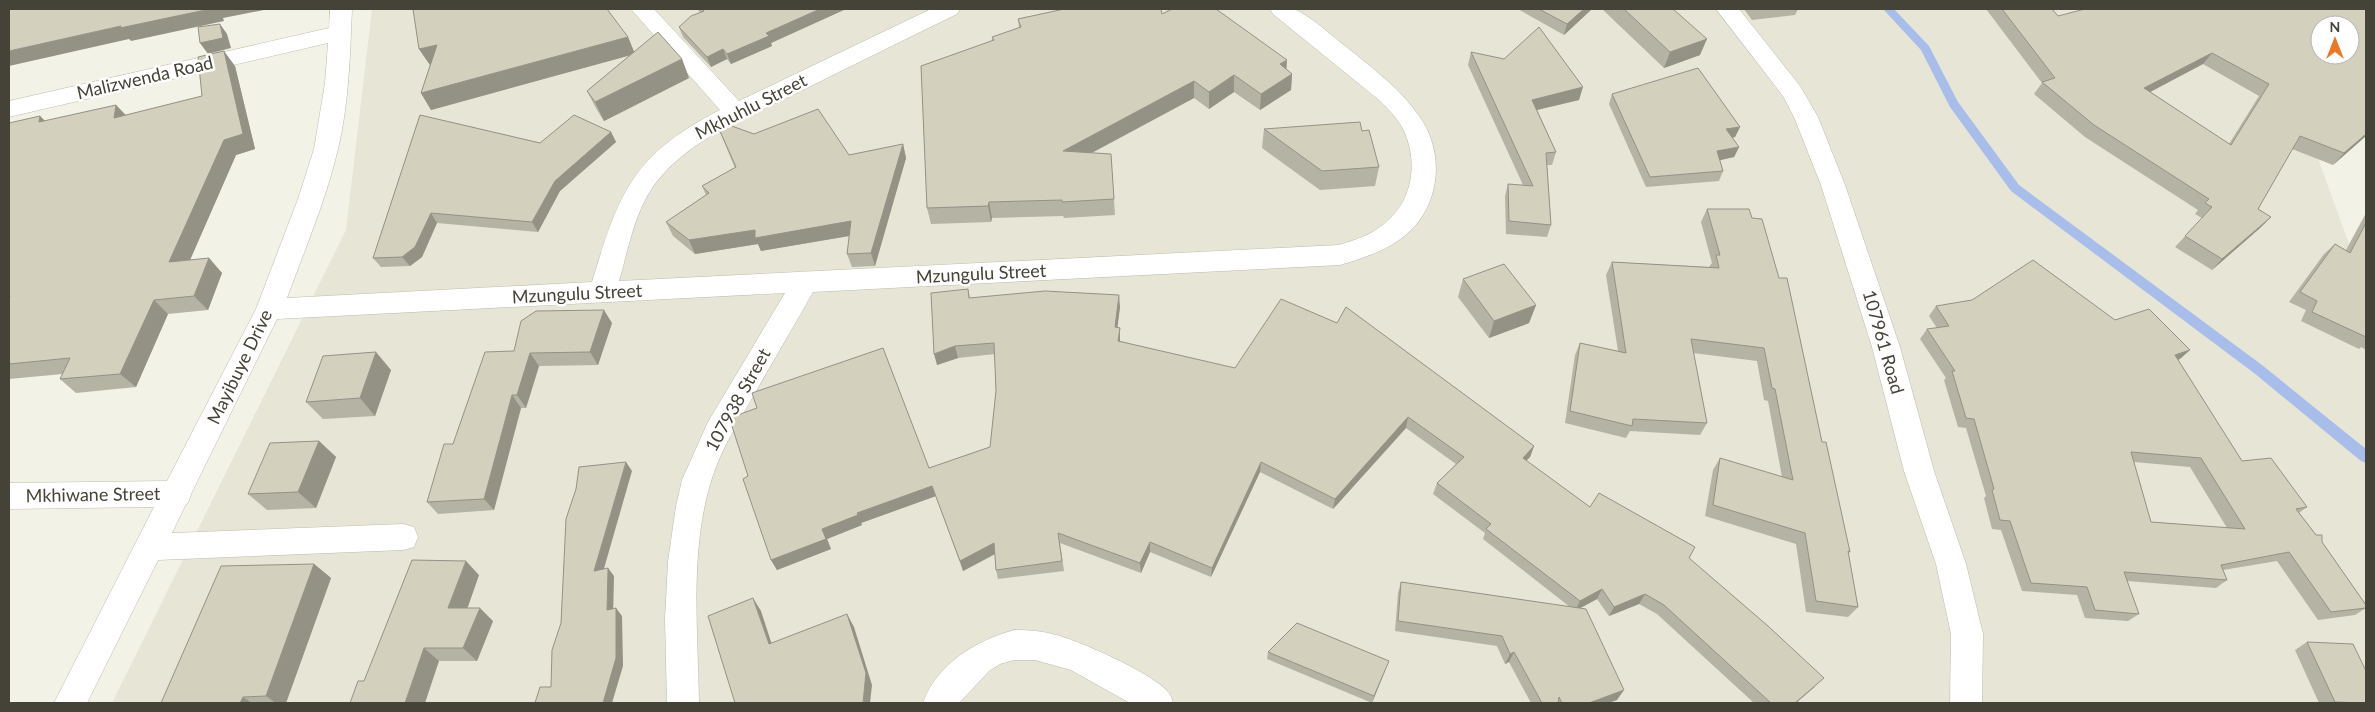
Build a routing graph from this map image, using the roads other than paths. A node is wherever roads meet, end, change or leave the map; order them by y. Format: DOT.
graph roads {
  1 [pos="642,9"];
  2 [pos="949,9"];
  3 [pos="1281,9"];
  4 [pos="1727,9"];
  5 [pos="340,21"];
  6 [pos="9,109"];
  7 [pos="735,112"];
  8 [pos="805,283"];
  9 [pos="602,293"];
  10 [pos="269,309"];
  11 [pos="178,494"];
  12 [pos="9,496"];
  13 [pos="403,537"];
  14 [pos="150,547"];
  15 [pos="70,703"];
  16 [pos="683,703"];
  17 [pos="939,703"];
  18 [pos="1157,703"];
  19 [pos="1966,703"];
  1 -- 7 [label="street"];
  2 -- 7 [label="street, Mkhuhlu Street"];
  3 -- 8 [label="street, Mzungulu Street"];
  4 -- 19 [label="street, 107961 Road"];
  5 -- 6 [label="street, Malizwenda Road"];
  5 -- 10 [label="street, Mayibuye Drive"];
  7 -- 9 [label="street, Mkhuhlu Street"];
  8 -- 9 [label="street, Mzungulu Street"];
  8 -- 16 [label="street, 107938 Street"];
  9 -- 10 [label="street, Mzungulu Street"];
  10 -- 11 [label="street, Mayibuye Drive"];
  11 -- 12 [label="street, Mkhiwane Street"];
  11 -- 14 [label="street, Mayibuye Drive"];
  13 -- 14 [label="street"];
  14 -- 15 [label="street, Mayibuye Drive"];
  17 -- 18 [label="street"];
}
